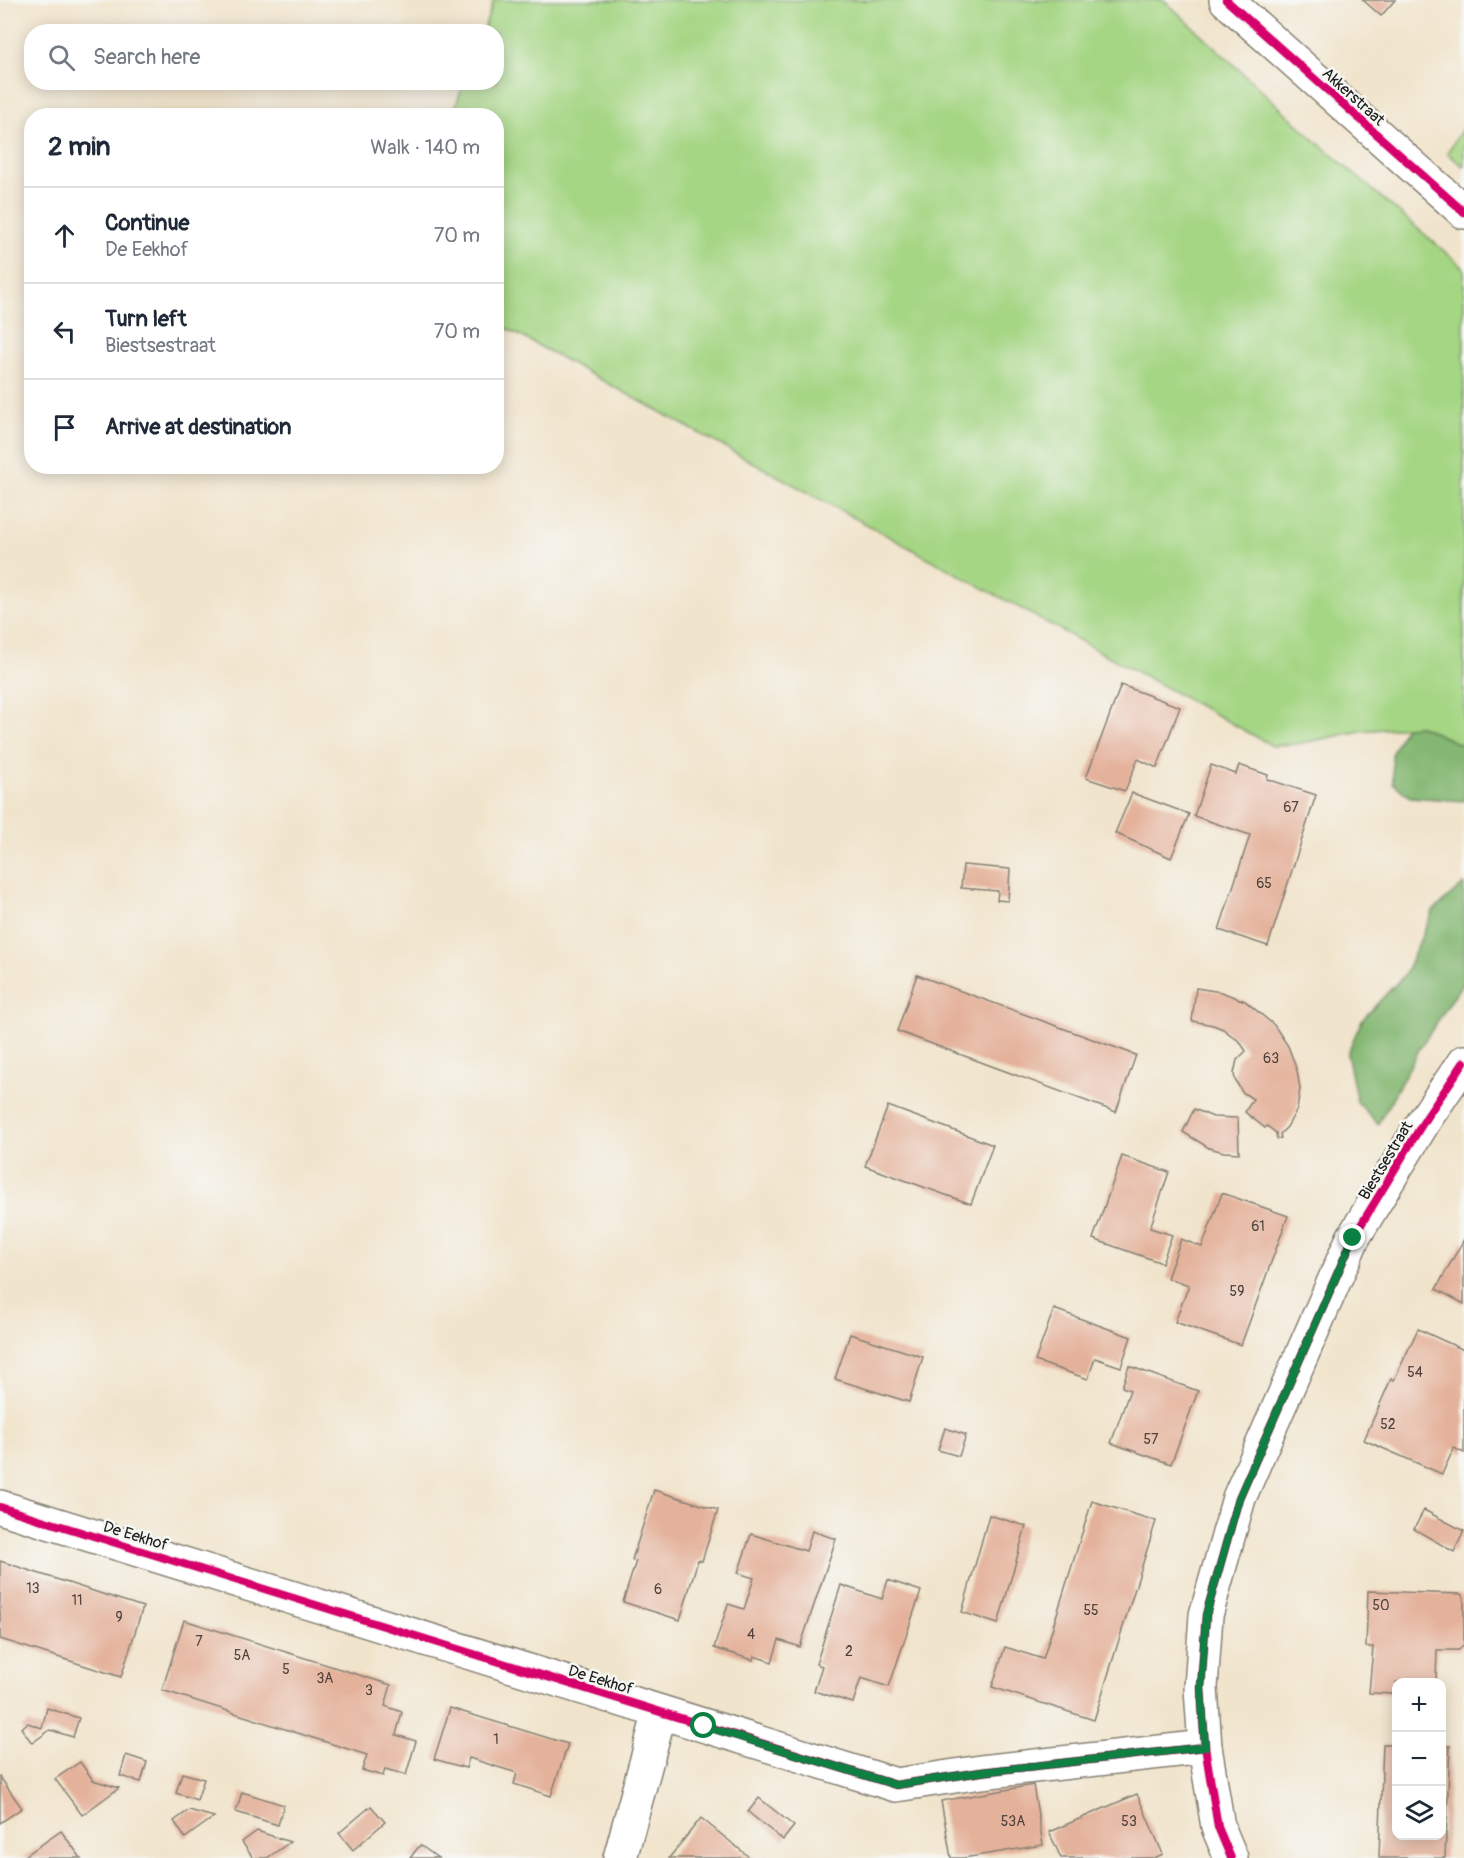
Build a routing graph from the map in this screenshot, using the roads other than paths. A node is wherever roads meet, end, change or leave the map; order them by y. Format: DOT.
graph roads {
  1 [pos="1226,0"];
  2 [pos="1464,212"];
  3 [pos="1464,1062"];
  4 [pos="0,1507"];
  5 [pos="660,1712"];
  6 [pos="1205,1747"];
  7 [pos="620,1858"];
  8 [pos="1232,1858"];
  1 -- 2 [label="street, Akkerstraat"];
  3 -- 6 [label="street, Biestsestraat"];
  4 -- 5 [label="street, De Eekhof"];
  5 -- 6 [label="street, De Eekhof"];
  5 -- 7 [label="street"];
  6 -- 8 [label="street, Biestsestraat"];
}
